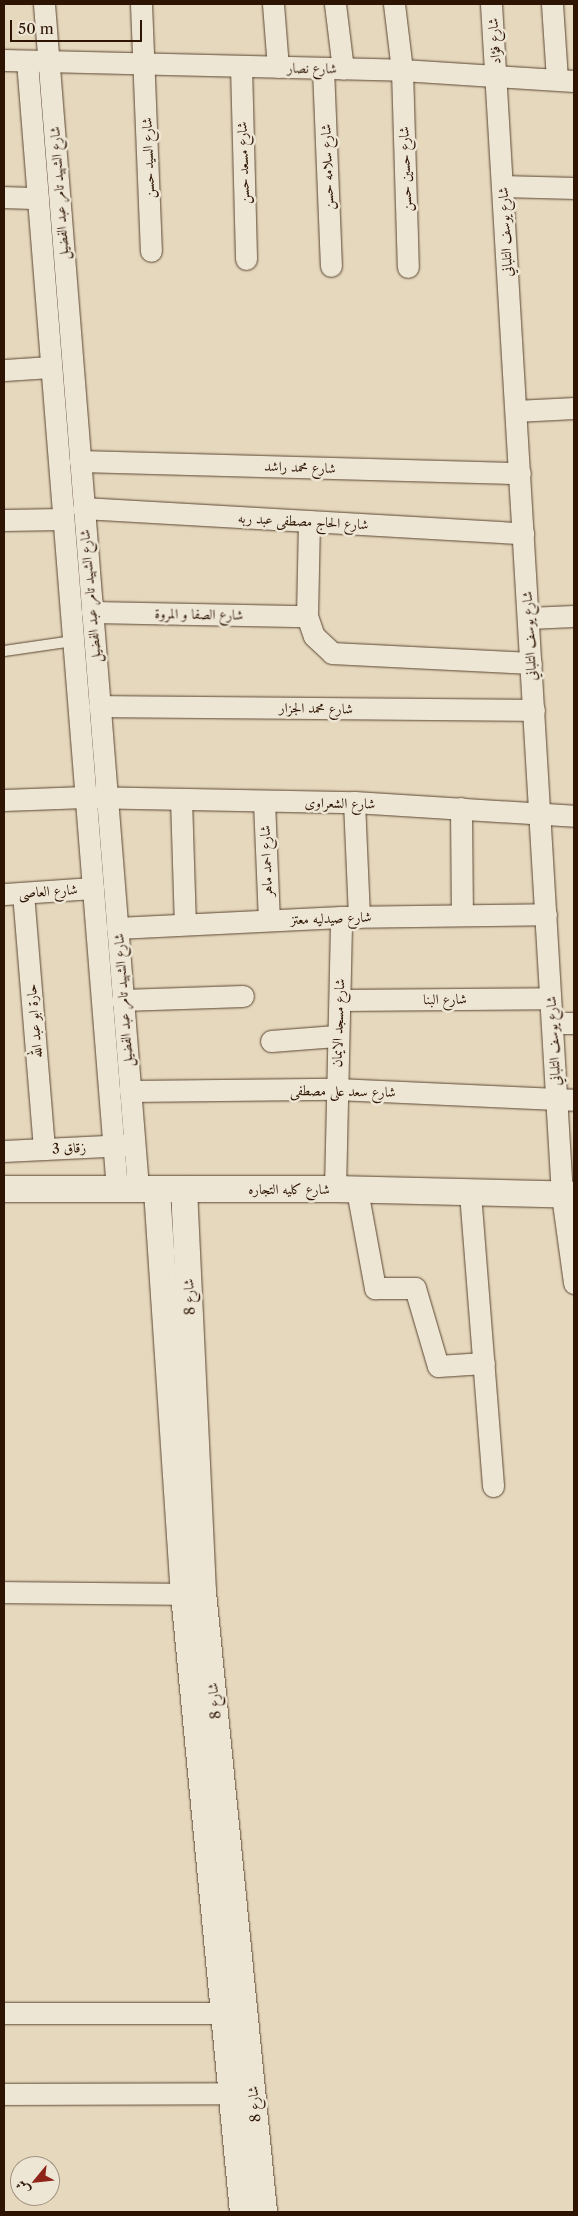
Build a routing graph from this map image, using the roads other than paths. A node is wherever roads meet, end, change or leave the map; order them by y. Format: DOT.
graph roads {
  1 [pos="44,4"];
  2 [pos="141,4"];
  3 [pos="273,4"];
  4 [pos="335,4"];
  5 [pos="394,4"];
  6 [pos="491,4"];
  7 [pos="552,4"];
  8 [pos="4,60"];
  9 [pos="27,61"];
  10 [pos="48,63"];
  11 [pos="145,64"];
  12 [pos="240,66"];
  13 [pos="278,67"];
  14 [pos="333,68"];
  15 [pos="402,70"];
  16 [pos="496,78"];
  17 [pos="566,80"];
  18 [pos="503,186"];
  19 [pos="574,188"];
  20 [pos="4,197"];
  21 [pos="38,198"];
  22 [pos="151,251"];
  23 [pos="246,259"];
  24 [pos="331,266"];
  25 [pos="408,268"];
  26 [pos="51,367"];
  27 [pos="4,370"];
  28 [pos="574,408"];
  29 [pos="516,411"];
  30 [pos="80,461"];
  31 [pos="520,473"];
  32 [pos="84,508"];
  33 [pos="63,519"];
  34 [pos="4,520"];
  35 [pos="309,521"];
  36 [pos="523,534"];
  37 [pos="92,612"];
  38 [pos="307,616"];
  39 [pos="574,616"];
  40 [pos="528,618"];
  41 [pos="73,641"];
  42 [pos="4,651"];
  43 [pos="531,663"];
  44 [pos="99,706"];
  45 [pos="534,710"];
  46 [pos="85,797"];
  47 [pos="106,798"];
  48 [pos="181,799"];
  49 [pos="4,800"];
  50 [pos="264,802"];
  51 [pos="354,802"];
  52 [pos="461,808"];
  53 [pos="540,814"];
  54 [pos="574,816"];
  55 [pos="93,888"];
  56 [pos="13,893"];
  57 [pos="546,914"];
  58 [pos="462,915"];
  59 [pos="350,917"];
  60 [pos="269,920"];
  61 [pos="185,924"];
  62 [pos="117,928"];
  63 [pos="243,996"];
  64 [pos="550,998"];
  65 [pos="122,1000"];
  66 [pos="340,1000"];
  67 [pos="552,1023"];
  68 [pos="574,1023"];
  69 [pos="336,1036"];
  70 [pos="271,1041"];
  71 [pos="336,1089"];
  72 [pos="130,1091"];
  73 [pos="565,1099"];
  74 [pos="134,1145"];
  75 [pos="113,1146"];
  76 [pos="44,1149"];
  77 [pos="4,1151"];
  78 [pos="4,1189"];
  79 [pos="137,1189"];
  80 [pos="184,1189"];
  81 [pos="346,1189"];
  82 [pos="470,1193"];
  83 [pos="568,1195"];
  84 [pos="574,1283"];
  85 [pos="484,1363"];
  86 [pos="493,1486"];
  87 [pos="4,1592"];
  88 [pos="184,1594"];
  89 [pos="203,1685"];
  90 [pos="4,2013"];
  91 [pos="225,2013"];
  92 [pos="234,2092"];
  93 [pos="4,2094"];
  94 [pos="250,2174"];
  95 [pos="243,2212"];
  96 [pos="264,2212"];
  1 -- 10 [label="street, شارع الشهيد تامر عبد الفضيل"];
  2 -- 11 [label="street, شارع السيد حسن"];
  3 -- 13 [label="street"];
  4 -- 14 [label="street, شارع سلامه حسن"];
  5 -- 15 [label="street, شارع حسين حسن"];
  6 -- 16 [label="street, شارع فؤاد"];
  7 -- 17 [label="street"];
  8 -- 9 [label="street, شارع نصار"];
  9 -- 10 [label="street, شارع نصار"];
  9 -- 21 [label="street, شارع الشهيد تامر عبد الفضيل"];
  10 -- 11 [label="street, شارع نصار"];
  10 -- 30 [label="street, شارع الشهيد تامر عبد الفضيل"];
  11 -- 12 [label="street, شارع نصار"];
  11 -- 22 [label="street, شارع السيد حسن"];
  12 -- 13 [label="street, شارع نصار"];
  12 -- 23 [label="street, شارع مسعد حسن"];
  13 -- 14 [label="street, شارع نصار"];
  14 -- 15 [label="street, شارع نصار"];
  14 -- 24 [label="street, شارع سلامه حسن"];
  15 -- 16 [label="street, شارع نصار"];
  15 -- 25 [label="street, شارع حسين حسن"];
  16 -- 17 [label="street, شارع نصار"];
  16 -- 18 [label="street, شارع يوسف التلباني"];
  18 -- 19 [label="street"];
  18 -- 29 [label="street, شارع يوسف التلباني"];
  20 -- 21 [label="street"];
  21 -- 26 [label="street, شارع الشهيد تامر عبد الفضيل"];
  26 -- 27 [label="street"];
  26 -- 33 [label="street, شارع الشهيد تامر عبد الفضيل"];
  28 -- 29 [label="street"];
  29 -- 31 [label="street, شارع يوسف التلباني"];
  30 -- 31 [label="street, شارع محمد راشد"];
  30 -- 32 [label="street, شارع الشهيد تامر عبد الفضيل"];
  31 -- 36 [label="street, شارع يوسف التلباني"];
  32 -- 35 [label="street, شارع الحاج مصطفى عبد ربه"];
  32 -- 37 [label="street, شارع الشهيد تامر عبد الفضيل"];
  33 -- 34 [label="street"];
  33 -- 41 [label="street, شارع الشهيد تامر عبد الفضيل"];
  35 -- 36 [label="street, شارع الحاج مصطفى عبد ربه"];
  35 -- 38 [label="street"];
  36 -- 40 [label="street, شارع يوسف التلباني"];
  37 -- 38 [label="street, شارع الصفا و المروة"];
  37 -- 44 [label="street, شارع الشهيد تامر عبد الفضيل"];
  38 -- 43 [label="street"];
  39 -- 40 [label="street"];
  40 -- 43 [label="street, شارع يوسف التلباني"];
  41 -- 42 [label="lane"];
  41 -- 46 [label="street, شارع الشهيد تامر عبد الفضيل"];
  43 -- 45 [label="street, شارع يوسف التلباني"];
  44 -- 45 [label="street, شارع محمد الجزار"];
  44 -- 47 [label="street, شارع الشهيد تامر عبد الفضيل"];
  45 -- 53 [label="street, شارع يوسف التلباني"];
  46 -- 47 [label="street, شارع الشعراوى"];
  46 -- 49 [label="street, شارع الشعراوى"];
  46 -- 55 [label="street, شارع الشهيد تامر عبد الفضيل"];
  47 -- 48 [label="street, شارع الشعراوى"];
  47 -- 62 [label="street, شارع الشهيد تامر عبد الفضيل"];
  48 -- 50 [label="street, شارع الشعراوى"];
  48 -- 61 [label="street"];
  50 -- 51 [label="street, شارع الشعراوى"];
  50 -- 60 [label="street, شارع احمد ماهر"];
  51 -- 52 [label="street, شارع الشعراوى"];
  51 -- 59 [label="street, شارع مسجد الايمان"];
  52 -- 53 [label="street, شارع الشعراوى"];
  52 -- 58 [label="street"];
  53 -- 54 [label="street, شارع الشعراوى"];
  53 -- 57 [label="street, شارع يوسف التلباني"];
  55 -- 56 [label="street, شارع العاصى"];
  55 -- 75 [label="street, شارع الشهيد تامر عبد الفضيل"];
  56 -- 76 [label="street, حارة ابو عبد الله"];
  57 -- 58 [label="street, شارع صيدليه معتز"];
  57 -- 64 [label="street, شارع يوسف التلباني"];
  58 -- 59 [label="street, شارع صيدليه معتز"];
  59 -- 60 [label="street, شارع صيدليه معتز"];
  59 -- 66 [label="street, شارع مسجد الايمان"];
  60 -- 61 [label="street, شارع صيدليه معتز"];
  61 -- 62 [label="street, شارع صيدليه معتز"];
  62 -- 65 [label="street, شارع الشهيد تامر عبد الفضيل"];
  63 -- 65 [label="street"];
  64 -- 66 [label="street, شارع البنا"];
  64 -- 67 [label="street, شارع يوسف التلباني"];
  65 -- 72 [label="street, شارع الشهيد تامر عبد الفضيل"];
  66 -- 69 [label="street, شارع مسجد الايمان"];
  67 -- 68 [label="street"];
  67 -- 73 [label="street, شارع يوسف التلباني"];
  69 -- 70 [label="street"];
  69 -- 71 [label="street, شارع مسجد الايمان"];
  71 -- 72 [label="street, شارع سعد على مصطفى"];
  71 -- 73 [label="street, شارع سعد على مصطفى"];
  71 -- 81 [label="street, شارع مسجد الايمان"];
  72 -- 74 [label="street, شارع الشهيد تامر عبد الفضيل"];
  73 -- 83 [label="street, شارع يوسف التلباني"];
  74 -- 75 [label="street, زقاق 3"];
  74 -- 79 [label="street, شارع الشهيد تامر عبد الفضيل"];
  75 -- 76 [label="street, زقاق 3"];
  75 -- 79 [label="street, شارع الشهيد تامر عبد الفضيل"];
  76 -- 77 [label="street, زقاق 3"];
  78 -- 79 [label="street, شارع كليه التجاره"];
  79 -- 80 [label="street, شارع كليه التجاره"];
  79 -- 88 [label="street, شارع 8"];
  80 -- 81 [label="street, شارع كليه التجاره"];
  80 -- 89 [label="street, شارع 8"];
  81 -- 82 [label="street, شارع كليه التجاره"];
  81 -- 85 [label="street, شارع مسجد الايمان"];
  82 -- 83 [label="street, شارع كليه التجاره"];
  82 -- 85 [label="street"];
  83 -- 84 [label="street, شارع يوسف التلباني"];
  85 -- 86 [label="street"];
  87 -- 88 [label="street"];
  88 -- 89 [label="street, شارع 8"];
  89 -- 91 [label="street, شارع 8"];
  89 -- 94 [label="street, شارع 8"];
  90 -- 91 [label="street"];
  91 -- 92 [label="street, شارع 8"];
  92 -- 93 [label="street"];
  92 -- 94 [label="street, شارع 8"];
  94 -- 95 [label="street, شارع 8"];
  94 -- 96 [label="street, شارع 8"];
}
